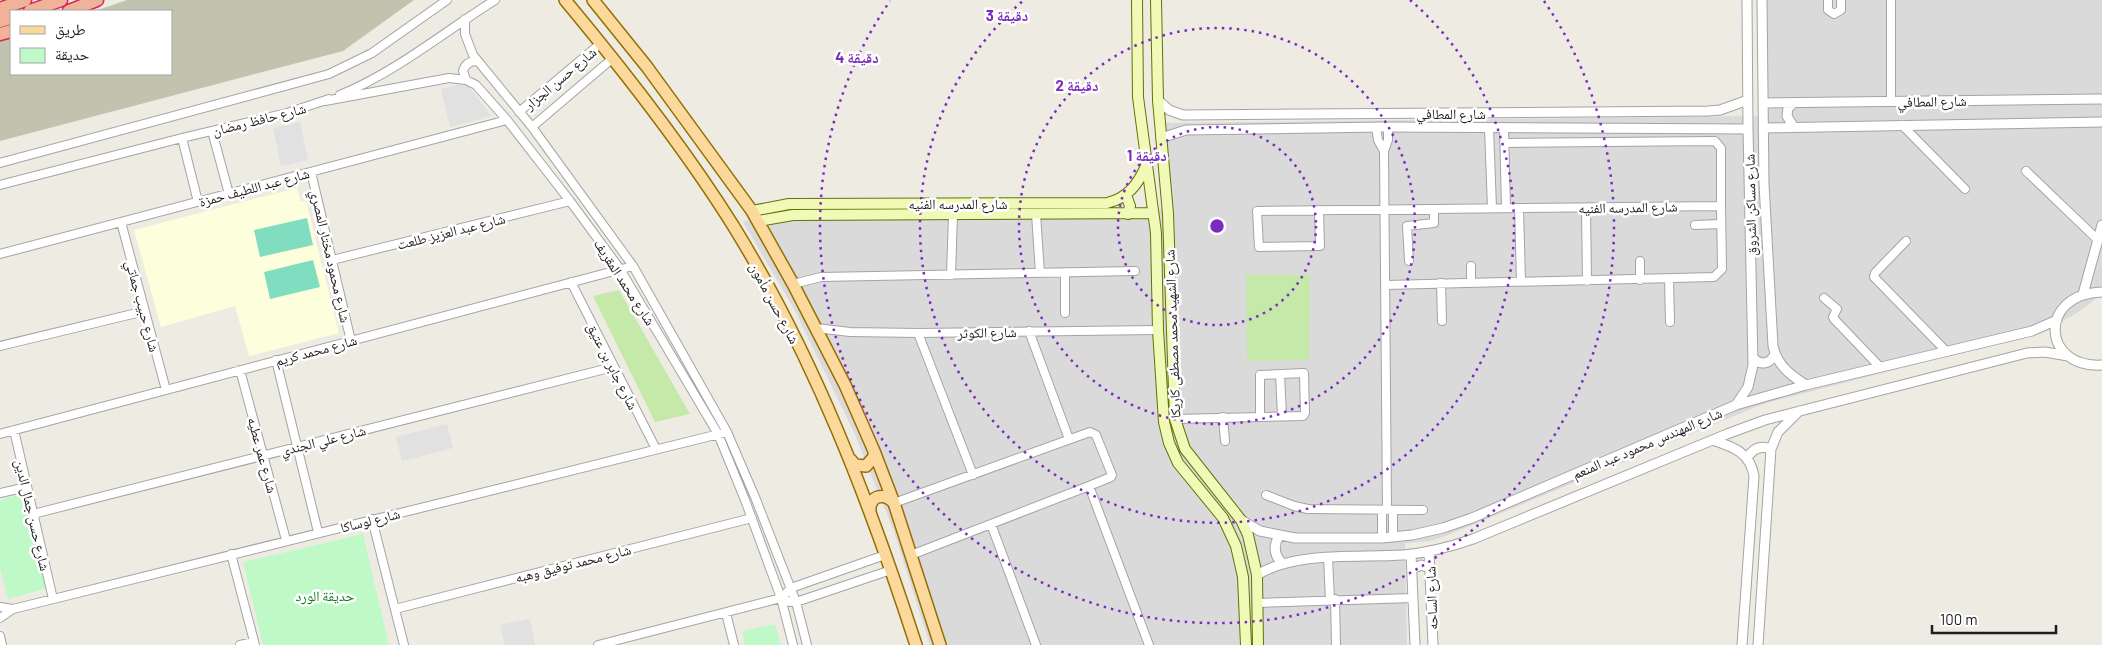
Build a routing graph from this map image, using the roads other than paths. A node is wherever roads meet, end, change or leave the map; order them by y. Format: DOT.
graph roads {
  1 [pos="25,0"];
  2 [pos="60,0"];
  3 [pos="97,0"];
  4 [pos="447,0"];
  5 [pos="495,0"];
  6 [pos="565,0"];
  7 [pos="593,0"];
  8 [pos="1137,0"];
  9 [pos="1156,0"];
  10 [pos="1747,0"];
  11 [pos="1762,0"];
  12 [pos="1828,0"];
  13 [pos="1841,0"];
  14 [pos="1890,0"];
  15 [pos="0,9"];
  16 [pos="34,10"];
  17 [pos="72,10"];
  18 [pos="465,19"];
  19 [pos="601,43"];
  20 [pos="613,58"];
  21 [pos="477,61"];
  22 [pos="466,80"];
  23 [pos="2102,99"];
  24 [pos="1158,100"];
  25 [pos="1748,100"];
  26 [pos="325,101"];
  27 [pos="1891,102"];
  28 [pos="1762,103"];
  29 [pos="1794,103"];
  30 [pos="1720,110"];
  31 [pos="519,112"];
  32 [pos="1192,115"];
  33 [pos="507,120"];
  34 [pos="2102,122"];
  35 [pos="1902,125"];
  36 [pos="1793,126"];
  37 [pos="532,127"];
  38 [pos="1376,127"];
  39 [pos="1388,127"];
  40 [pos="1489,128"];
  41 [pos="1504,128"];
  42 [pos="1719,128"];
  43 [pos="1763,128"];
  44 [pos="1748,129"];
  45 [pos="212,130"];
  46 [pos="1193,130"];
  47 [pos="182,138"];
  48 [pos="1161,138"];
  49 [pos="1504,143"];
  50 [pos="1384,151"];
  51 [pos="0,163"];
  52 [pos="1146,165"];
  53 [pos="2026,171"];
  54 [pos="311,172"];
  55 [pos="0,185"];
  56 [pos="1965,189"];
  57 [pos="229,194"];
  58 [pos="1126,195"];
  59 [pos="570,201"];
  60 [pos="198,202"];
  61 [pos="1721,206"];
  62 [pos="1492,208"];
  63 [pos="1506,208"];
  64 [pos="1519,208"];
  65 [pos="1586,208"];
  66 [pos="1434,209"];
  67 [pos="1319,210"];
  68 [pos="1385,210"];
  69 [pos="752,211"];
  70 [pos="1154,213"];
  71 [pos="1036,214"];
  72 [pos="1128,214"];
  73 [pos="953,215"];
  74 [pos="758,221"];
  75 [pos="121,222"];
  76 [pos="1721,224"];
  77 [pos="1695,225"];
  78 [pos="2102,226"];
  79 [pos="2098,240"];
  80 [pos="1906,242"];
  81 [pos="0,254"];
  82 [pos="332,260"];
  83 [pos="1409,261"];
  84 [pos="1640,261"];
  85 [pos="633,266"];
  86 [pos="1471,266"];
  87 [pos="620,269"];
  88 [pos="1135,271"];
  89 [pos="1040,273"];
  90 [pos="1065,273"];
  91 [pos="951,275"];
  92 [pos="1669,279"];
  93 [pos="1587,280"];
  94 [pos="1640,280"];
  95 [pos="571,282"];
  96 [pos="1521,282"];
  97 [pos="1471,283"];
  98 [pos="793,284"];
  99 [pos="1441,284"];
  100 [pos="1386,285"];
  101 [pos="2102,292"];
  102 [pos="2083,294"];
  103 [pos="1824,298"];
  104 [pos="145,311"];
  105 [pos="1065,313"];
  106 [pos="2057,320"];
  107 [pos="1442,321"];
  108 [pos="1670,322"];
  109 [pos="816,328"];
  110 [pos="1158,330"];
  111 [pos="1029,331"];
  112 [pos="918,334"];
  113 [pos="351,340"];
  114 [pos="0,346"];
  115 [pos="1946,350"];
  116 [pos="1775,354"];
  117 [pos="2068,356"];
  118 [pos="1754,358"];
  119 [pos="276,360"];
  120 [pos="2102,365"];
  121 [pos="613,367"];
  122 [pos="1880,368"];
  123 [pos="240,370"];
  124 [pos="1280,374"];
  125 [pos="1806,385"];
  126 [pos="166,390"];
  127 [pos="1736,405"];
  128 [pos="1801,410"];
  129 [pos="1282,416"];
  130 [pos="1223,417"];
  131 [pos="1260,417"];
  132 [pos="1175,419"];
  133 [pos="14,430"];
  134 [pos="727,432"];
  135 [pos="0,434"];
  136 [pos="718,434"];
  137 [pos="1070,439"];
  138 [pos="1712,440"];
  139 [pos="1225,441"];
  140 [pos="297,446"];
  141 [pos="656,449"];
  142 [pos="1771,449"];
  143 [pos="874,451"];
  144 [pos="263,455"];
  145 [pos="1747,458"];
  146 [pos="851,460"];
  147 [pos="973,475"];
  148 [pos="1090,486"];
  149 [pos="27,487"];
  150 [pos="0,493"];
  151 [pos="1266,495"];
  152 [pos="894,503"];
  153 [pos="1387,510"];
  154 [pos="1423,510"];
  155 [pos="870,512"];
  156 [pos="33,514"];
  157 [pos="752,518"];
  158 [pos="372,519"];
  159 [pos="1241,520"];
  160 [pos="991,524"];
  161 [pos="318,532"];
  162 [pos="1279,536"];
  163 [pos="1393,537"];
  164 [pos="1382,538"];
  165 [pos="286,540"];
  166 [pos="1429,551"];
  167 [pos="231,554"];
  168 [pos="1411,554"];
  169 [pos="885,555"];
  170 [pos="911,555"];
  171 [pos="1328,558"];
  172 [pos="1282,563"];
  173 [pos="1430,568"];
  174 [pos="1412,569"];
  175 [pos="891,570"];
  176 [pos="1257,575"];
  177 [pos="791,588"];
  178 [pos="781,598"];
  179 [pos="1413,598"];
  180 [pos="53,599"];
  181 [pos="1332,600"];
  182 [pos="796,602"];
  183 [pos="1258,603"];
  184 [pos="0,607"];
  185 [pos="13,609"];
  186 [pos="395,609"];
  187 [pos="726,613"];
  188 [pos="0,618"];
  189 [pos="0,636"];
  190 [pos="254,643"];
  191 [pos="2,645"];
  192 [pos="240,645"];
  193 [pos="404,645"];
  194 [pos="598,645"];
  195 [pos="734,645"];
  196 [pos="793,645"];
  197 [pos="807,645"];
  198 [pos="916,645"];
  199 [pos="940,645"];
  200 [pos="1036,645"];
  201 [pos="1149,645"];
  202 [pos="1246,645"];
  203 [pos="1258,645"];
  204 [pos="1336,645"];
  205 [pos="1415,645"];
  206 [pos="1433,645"];
  207 [pos="1742,645"];
  208 [pos="1758,645"];
  1 -- 15 [label="highway"];
  2 -- 16 [label="highway"];
  3 -- 17 [label="highway"];
  4 -- 51 [label="street, شارع حافظ رمضان"];
  5 -- 18 [label="street, شارع حافظ رمضان"];
  6 -- 19 [label="main road, شارع حسن مأمون"];
  7 -- 69 [label="main road, شارع حسن مأمون"];
  8 -- 52 [label="main road, شارع الشهيد محمد مصطفى كاريكا"];
  9 -- 24 [label="main road, شارع الشهيد محمد مصطفى كاريكا"];
  10 -- 25 [label="street, شارع مساكن الشروق"];
  11 -- 28 [label="street, شارع مساكن الشروق"];
  12 -- 13 [label="street"];
  14 -- 27 [label="street"];
  18 -- 21 [label="street, شارع محمد المقريف"];
  18 -- 26 [label="street, شارع حافظ رمضان"];
  19 -- 20 [label="main road, شارع حسن مأمون"];
  19 -- 31 [label="street, شارع حسن الجزار"];
  20 -- 37 [label="street, شارع حسن الجزار"];
  20 -- 146 [label="main road, شارع حسن مأمون"];
  21 -- 22 [label="street"];
  21 -- 31 [label="street, شارع محمد المقريف"];
  22 -- 26 [label="street"];
  22 -- 33 [label="street, شارع محمد المقريف"];
  23 -- 27 [label="street, شارع المطافي"];
  24 -- 32 [label="street, شارع المطافي"];
  24 -- 48 [label="main road, شارع الشهيد محمد مصطفى كاريكا"];
  25 -- 30 [label="street, شارع المطافي"];
  25 -- 44 [label="street, شارع مساكن الشروق"];
  26 -- 45 [label="street, شارع حافظ رمضان"];
  27 -- 29 [label="street, شارع المطافي"];
  28 -- 29 [label="street, شارع المطافي"];
  28 -- 43 [label="street, شارع مساكن الشروق"];
  29 -- 36 [label="street"];
  30 -- 32 [label="street, شارع المطافي"];
  30 -- 42 [label="street"];
  31 -- 37 [label="street, شارع محمد المقريف"];
  32 -- 46 [label="street"];
  33 -- 54 [label="street, شارع عبد اللطيف حمزة"];
  33 -- 59 [label="street, شارع محمد المقريف"];
  34 -- 35 [label="street, شارع المطافي"];
  35 -- 36 [label="street, شارع المطافي"];
  35 -- 56 [label="street"];
  36 -- 43 [label="street, شارع المطافي"];
  37 -- 85 [label="street, شارع محمد المقريف"];
  38 -- 39 [label="street, شارع المطافي"];
  38 -- 46 [label="street, شارع المطافي"];
  38 -- 50 [label="street"];
  39 -- 40 [label="street, شارع المطافي"];
  39 -- 50 [label="street"];
  40 -- 41 [label="street, شارع المطافي"];
  40 -- 62 [label="street"];
  41 -- 42 [label="street, شارع المطافي"];
  41 -- 49 [label="street"];
  42 -- 44 [label="street, شارع المطافي"];
  43 -- 116 [label="street, شارع مساكن الشروق"];
  44 -- 118 [label="street, شارع مساكن الشروق"];
  45 -- 47 [label="street, شارع حافظ رمضان"];
  45 -- 57 [label="street"];
  46 -- 48 [label="street, شارع المطافي"];
  47 -- 55 [label="street, شارع حافظ رمضان"];
  47 -- 60 [label="street"];
  48 -- 132 [label="main road, شارع الشهيد محمد مصطفى كاريكا"];
  49 -- 61 [label="street"];
  49 -- 63 [label="street"];
  50 -- 68 [label="street"];
  52 -- 58 [label="main road"];
  52 -- 70 [label="main road, شارع الشهيد محمد مصطفى كاريكا"];
  53 -- 79 [label="street"];
  54 -- 57 [label="street, شارع عبد اللطيف حمزة"];
  54 -- 82 [label="street, شارع محمود مختار المصري"];
  57 -- 60 [label="street, شارع عبد اللطيف حمزة"];
  58 -- 69 [label="main road, شارع المدرسه الفنيه"];
  58 -- 72 [label="main road"];
  59 -- 82 [label="street, شارع عبد العزيز طلعت"];
  59 -- 87 [label="street, شارع محمد المقريف"];
  60 -- 75 [label="street, شارع عبد اللطيف حمزة"];
  61 -- 65 [label="street, شارع المدرسه الفنيه"];
  61 -- 76 [label="street"];
  62 -- 63 [label="street, شارع المدرسه الفنيه"];
  62 -- 66 [label="street, شارع المدرسه الفنيه"];
  63 -- 64 [label="street, شارع المدرسه الفنيه"];
  64 -- 65 [label="street, شارع المدرسه الفنيه"];
  64 -- 96 [label="street"];
  65 -- 93 [label="street"];
  66 -- 68 [label="street, شارع المدرسه الفنيه"];
  66 -- 83 [label="street"];
  67 -- 67 [label="street, شارع المدرسه الفنيه"];
  67 -- 68 [label="street, شارع المدرسه الفنيه"];
  68 -- 100 [label="street"];
  69 -- 74 [label="main road, شارع حسن مأمون"];
  70 -- 72 [label="main road, شارع المدرسه الفنيه"];
  70 -- 110 [label="main road, شارع الشهيد محمد مصطفى كاريكا"];
  71 -- 72 [label="main road, شارع المدرسه الفنيه"];
  71 -- 73 [label="main road, شارع المدرسه الفنيه"];
  71 -- 89 [label="street"];
  73 -- 74 [label="main road, شارع المدرسه الفنيه"];
  73 -- 91 [label="street"];
  74 -- 98 [label="main road, شارع حسن مأمون"];
  75 -- 81 [label="street, شارع عبد اللطيف حمزة"];
  75 -- 104 [label="street, شارع حبيب جماتي"];
  76 -- 77 [label="street"];
  76 -- 92 [label="street"];
  78 -- 79 [label="street"];
  79 -- 102 [label="street"];
  80 -- 115 [label="street"];
  82 -- 113 [label="street, شارع محمود مختار المصري"];
  84 -- 94 [label="street"];
  85 -- 87 [label="street, شارع محمد كريم"];
  85 -- 134 [label="street, شارع محمد المقريف"];
  86 -- 97 [label="street"];
  87 -- 95 [label="street, شارع محمد كريم"];
  87 -- 136 [label="street, شارع محمد المقريف"];
  88 -- 90 [label="street"];
  89 -- 90 [label="street"];
  89 -- 91 [label="street"];
  90 -- 105 [label="street"];
  91 -- 98 [label="street"];
  92 -- 94 [label="street"];
  92 -- 108 [label="street"];
  93 -- 94 [label="street"];
  93 -- 96 [label="street"];
  95 -- 113 [label="street, شارع محمد كريم"];
  95 -- 121 [label="street, شارع جابر بن عتيق"];
  96 -- 97 [label="street"];
  97 -- 99 [label="street"];
  98 -- 109 [label="main road, شارع حسن مأمون"];
  99 -- 100 [label="street"];
  99 -- 107 [label="street"];
  100 -- 153 [label="street"];
  101 -- 102 [label="street"];
  102 -- 106 [label="street"];
  103 -- 122 [label="street"];
  104 -- 114 [label="street"];
  104 -- 126 [label="street, شارع حبيب جماتي"];
  106 -- 115 [label="street, شارع المهندس محمود عبد المنعم"];
  106 -- 117 [label="street"];
  109 -- 112 [label="street, شارع الكوثر"];
  109 -- 143 [label="main road, شارع حسن مأمون"];
  110 -- 111 [label="street, شارع الكوثر"];
  110 -- 202 [label="main road, شارع الشهيد محمد مصطفى كاريكا"];
  111 -- 112 [label="street, شارع الكوثر"];
  111 -- 137 [label="street"];
  112 -- 147 [label="street"];
  113 -- 119 [label="street, شارع محمد كريم"];
  115 -- 122 [label="street, شارع المهندس محمود عبد المنعم"];
  116 -- 118 [label="street"];
  116 -- 125 [label="street, شارع مساكن الشروق"];
  117 -- 120 [label="street, شارع المهندس محمود عبد المنعم"];
  117 -- 128 [label="street, شارع المهندس محمود عبد المنعم"];
  118 -- 127 [label="street, شارع مساكن الشروق"];
  119 -- 123 [label="street, شارع محمد كريم"];
  119 -- 140 [label="street"];
  121 -- 140 [label="street, شارع علي الجندي"];
  121 -- 141 [label="street, شارع جابر بن عتيق"];
  122 -- 125 [label="street, شارع المهندس محمود عبد المنعم"];
  123 -- 126 [label="street, شارع محمد كريم"];
  123 -- 144 [label="street, شارع عمر عطيه"];
  124 -- 129 [label="street"];
  124 -- 129 [label="street"];
  124 -- 131 [label="street"];
  125 -- 127 [label="street, شارع المهندس محمود عبد المنعم"];
  126 -- 133 [label="street, شارع محمد كريم"];
  127 -- 163 [label="street, شارع المهندس محمود عبد المنعم"];
  128 -- 138 [label="street, شارع المهندس محمود عبد المنعم"];
  128 -- 142 [label="street"];
  129 -- 131 [label="street"];
  130 -- 131 [label="street"];
  130 -- 132 [label="street"];
  130 -- 139 [label="street"];
  132 -- 159 [label="main road, شارع الشهيد محمد مصطفى كاريكا"];
  133 -- 135 [label="street, شارع محمد كريم"];
  133 -- 149 [label="street, شارع حسن جمال الدين"];
  134 -- 136 [label="street, شارع لوساكا"];
  134 -- 177 [label="street, شارع محمد المقريف"];
  136 -- 141 [label="street, شارع لوساكا"];
  136 -- 157 [label="street, شارع محمد المقريف"];
  137 -- 147 [label="street"];
  137 -- 148 [label="street"];
  138 -- 145 [label="street"];
  138 -- 166 [label="street, شارع المهندس محمود عبد المنعم"];
  140 -- 144 [label="street, شارع علي الجندي"];
  140 -- 161 [label="street"];
  141 -- 158 [label="street, شارع لوساكا"];
  142 -- 145 [label="street"];
  142 -- 208 [label="street"];
  143 -- 146 [label="main road"];
  143 -- 152 [label="main road, شارع حسن مأمون"];
  144 -- 156 [label="street, شارع علي الجندي"];
  144 -- 165 [label="street, شارع عمر عطيه"];
  145 -- 207 [label="street"];
  146 -- 155 [label="main road, شارع حسن مأمون"];
  147 -- 152 [label="street"];
  148 -- 160 [label="street"];
  148 -- 201 [label="street"];
  149 -- 150 [label="street"];
  149 -- 156 [label="street, شارع حسن جمال الدين"];
  151 -- 153 [label="street"];
  152 -- 155 [label="main road"];
  152 -- 170 [label="main road, شارع حسن مأمون"];
  153 -- 154 [label="street"];
  153 -- 163 [label="street"];
  153 -- 164 [label="street"];
  155 -- 169 [label="main road, شارع حسن مأمون"];
  156 -- 180 [label="street, شارع حسن جمال الدين"];
  157 -- 178 [label="street, شارع محمد المقريف"];
  157 -- 186 [label="street, شارع محمد توفيق وهبه"];
  158 -- 161 [label="street, شارع لوساكا"];
  158 -- 186 [label="street"];
  159 -- 162 [label="street, شارع المهندس محمود عبد المنعم"];
  159 -- 176 [label="main road, شارع الشهيد محمد مصطفى كاريكا"];
  160 -- 170 [label="street"];
  160 -- 200 [label="street"];
  161 -- 165 [label="street, شارع لوساكا"];
  162 -- 164 [label="street, شارع المهندس محمود عبد المنعم"];
  162 -- 172 [label="street"];
  163 -- 164 [label="street, شارع المهندس محمود عبد المنعم"];
  165 -- 167 [label="street, شارع لوساكا"];
  166 -- 168 [label="street, شارع المهندس محمود عبد المنعم"];
  166 -- 173 [label="street, شارع الساحه"];
  167 -- 180 [label="street, شارع لوساكا"];
  167 -- 190 [label="street"];
  168 -- 171 [label="street, شارع المهندس محمود عبد المنعم"];
  168 -- 174 [label="street, شارع الساحه"];
  169 -- 175 [label="main road, شارع حسن مأمون"];
  169 -- 177 [label="street"];
  170 -- 199 [label="main road, شارع حسن مأمون"];
  171 -- 172 [label="street, شارع المهندس محمود عبد المنعم"];
  171 -- 181 [label="street"];
  172 -- 176 [label="street, شارع المهندس محمود عبد المنعم"];
  173 -- 174 [label="street"];
  173 -- 206 [label="street, شارع الساحه"];
  174 -- 179 [label="street, شارع الساحه"];
  175 -- 182 [label="street"];
  175 -- 198 [label="main road, شارع حسن مأمون"];
  176 -- 183 [label="main road, شارع الشهيد محمد مصطفى كاريكا"];
  177 -- 178 [label="street"];
  177 -- 182 [label="street, شارع محمد المقريف"];
  178 -- 182 [label="street"];
  178 -- 187 [label="street"];
  178 -- 196 [label="street, شارع محمد المقريف"];
  179 -- 181 [label="street"];
  179 -- 205 [label="street, شارع الساحه"];
  180 -- 185 [label="street, شارع لوساكا"];
  181 -- 183 [label="street"];
  181 -- 204 [label="street"];
  182 -- 197 [label="street, شارع محمد المقريف"];
  183 -- 203 [label="main road, شارع الشهيد محمد مصطفى كاريكا"];
  184 -- 185 [label="street, شارع لوساكا"];
  185 -- 188 [label="street, شارع لوساكا"];
  186 -- 193 [label="street"];
  187 -- 194 [label="street"];
  187 -- 195 [label="street"];
  189 -- 191 [label="street"];
  190 -- 192 [label="street"];
}
